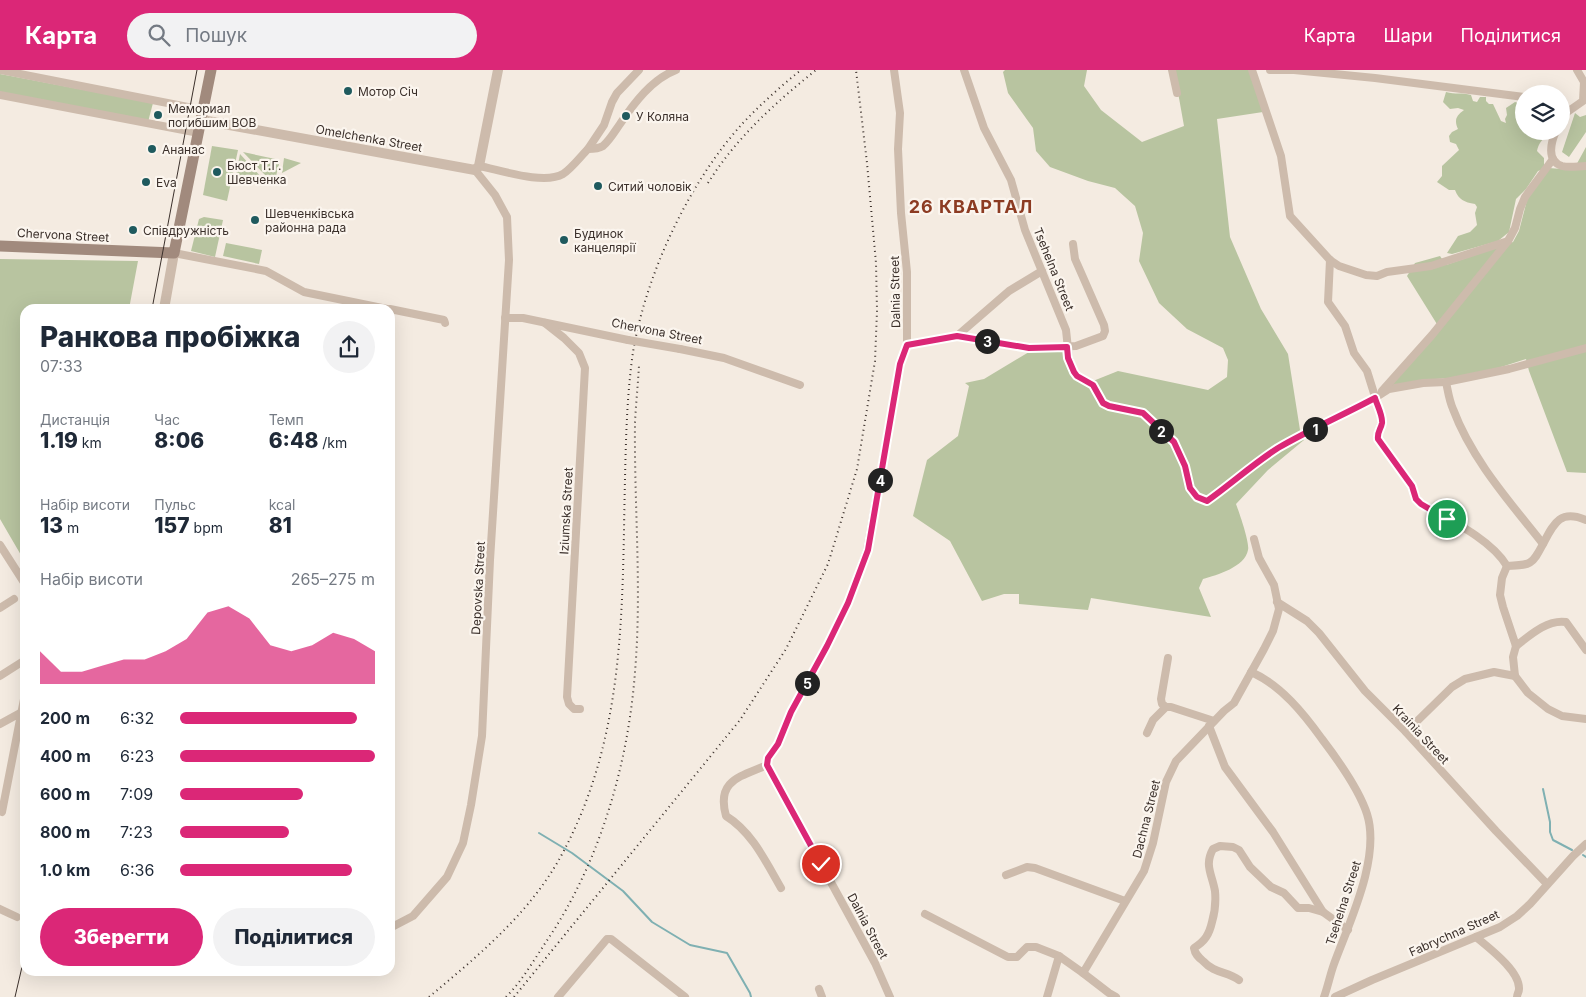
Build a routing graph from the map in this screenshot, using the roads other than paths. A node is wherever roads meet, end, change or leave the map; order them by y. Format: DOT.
graph roads {
  1 [pos="0,70"];
  2 [pos="211,70"];
  3 [pos="498,70"];
  4 [pos="639,70"];
  5 [pos="676,70"];
  6 [pos="894,70"];
  7 [pos="964,70"];
  8 [pos="1172,70"];
  9 [pos="1252,70"];
  10 [pos="1270,70"];
  11 [pos="1577,70"];
  12 [pos="1177,93"];
  13 [pos="0,95"];
  14 [pos="1515,96"];
  15 [pos="1570,110"];
  16 [pos="203,115"];
  17 [pos="199,133"];
  18 [pos="1553,140"];
  19 [pos="588,149"];
  20 [pos="1553,159"];
  21 [pos="1586,166"];
  22 [pos="477,168"];
  23 [pos="1508,241"];
  24 [pos="1073,244"];
  25 [pos="0,246"];
  26 [pos="174,253"];
  27 [pos="1330,260"];
  28 [pos="1042,271"];
  29 [pos="165,304"];
  30 [pos="363,304"];
  31 [pos="395,310"];
  32 [pos="505,318"];
  33 [pos="545,322"];
  34 [pos="446,323"];
  35 [pos="957,336"];
  36 [pos="907,345"];
  37 [pos="1067,347"];
  38 [pos="1586,348"];
  39 [pos="1446,382"];
  40 [pos="800,385"];
  41 [pos="1375,398"];
  42 [pos="1586,520"];
  43 [pos="1254,539"];
  44 [pos="1543,544"];
  45 [pos="0,545"];
  46 [pos="1507,566"];
  47 [pos="20,576"];
  48 [pos="14,599"];
  49 [pos="1277,602"];
  50 [pos="0,608"];
  51 [pos="1516,646"];
  52 [pos="1586,650"];
  53 [pos="1168,658"];
  54 [pos="20,663"];
  55 [pos="1251,672"];
  56 [pos="0,676"];
  57 [pos="1515,676"];
  58 [pos="1166,707"];
  59 [pos="580,709"];
  60 [pos="20,713"];
  61 [pos="1586,719"];
  62 [pos="20,722"];
  63 [pos="0,724"];
  64 [pos="1211,724"];
  65 [pos="1406,732"];
  66 [pos="1147,733"];
  67 [pos="767,765"];
  68 [pos="0,811"];
  69 [pos="1586,844"];
  70 [pos="1006,875"];
  71 [pos="1548,884"];
  72 [pos="781,888"];
  73 [pos="1125,901"];
  74 [pos="0,910"];
  75 [pos="1322,912"];
  76 [pos="925,914"];
  77 [pos="16,917"];
  78 [pos="395,925"];
  79 [pos="1348,930"];
  80 [pos="1476,937"];
  81 [pos="1059,956"];
  82 [pos="1083,973"];
  83 [pos="1239,980"];
  84 [pos="889,994"];
  85 [pos="558,997"];
  86 [pos="685,997"];
  87 [pos="896,997"];
  88 [pos="1047,997"];
  89 [pos="1116,997"];
  90 [pos="1324,997"];
  91 [pos="1335,997"];
  92 [pos="1516,997"];
  1 -- 16 [label="street, Omelchenka Street"];
  2 -- 16 [label="main road"];
  3 -- 22 [label="street"];
  4 -- 19 [label="street"];
  5 -- 19 [label="street"];
  6 -- 36 [label="street, Dalnia Street"];
  7 -- 28 [label="street, Tsehelna Street"];
  8 -- 12 [label="street"];
  9 -- 27 [label="street"];
  10 -- 14 [label="street"];
  11 -- 15 [label="street"];
  13 -- 17 [label="street"];
  16 -- 17 [label="main road"];
  16 -- 22 [label="street, Omelchenka Street"];
  17 -- 26 [label="main road"];
  18 -- 20 [label="street"];
  19 -- 22 [label="street"];
  20 -- 21 [label="street"];
  20 -- 23 [label="street"];
  22 -- 32 [label="street, Depovska Street"];
  23 -- 27 [label="street"];
  23 -- 41 [label="street"];
  24 -- 37 [label="street"];
  25 -- 26 [label="main road, Chervona Street"];
  26 -- 29 [label="street"];
  26 -- 30 [label="street, Chervona Street"];
  27 -- 41 [label="street"];
  28 -- 35 [label="street"];
  28 -- 37 [label="street, Tsehelna Street"];
  31 -- 34 [label="street, Chervona Street"];
  32 -- 33 [label="street, Chervona Street"];
  32 -- 78 [label="street, Depovska Street"];
  33 -- 40 [label="street, Chervona Street, bridge"];
  33 -- 59 [label="street, Iziumska Street"];
  35 -- 36 [label="street"];
  35 -- 37 [label="street"];
  36 -- 67 [label="street, Dalnia Street"];
  37 -- 41 [label="street, Tsehelna Street"];
  38 -- 39 [label="street"];
  39 -- 41 [label="street"];
  39 -- 44 [label="street"];
  41 -- 46 [label="street"];
  42 -- 44 [label="street"];
  43 -- 49 [label="street"];
  44 -- 46 [label="street"];
  45 -- 47 [label="street"];
  46 -- 51 [label="street"];
  48 -- 50 [label="street"];
  49 -- 55 [label="street"];
  49 -- 65 [label="street, Krainia Street"];
  51 -- 52 [label="street"];
  51 -- 57 [label="street"];
  53 -- 58 [label="street"];
  54 -- 56 [label="street"];
  55 -- 64 [label="street, Dachna Street"];
  55 -- 79 [label="street, Tsehelna Street"];
  57 -- 61 [label="street"];
  57 -- 65 [label="street"];
  58 -- 64 [label="street"];
  58 -- 66 [label="street"];
  60 -- 63 [label="street"];
  62 -- 68 [label="street"];
  64 -- 73 [label="street, Dachna Street"];
  64 -- 75 [label="street"];
  65 -- 71 [label="street, Krainia Street"];
  67 -- 72 [label="street"];
  67 -- 84 [label="street, Dalnia Street"];
  69 -- 71 [label="street, Fabrychna Street"];
  70 -- 73 [label="street"];
  71 -- 80 [label="street, Fabrychna Street"];
  73 -- 82 [label="street, Dachna Street"];
  74 -- 77 [label="street"];
  75 -- 79 [label="street"];
  75 -- 83 [label="street"];
  76 -- 81 [label="street"];
  79 -- 90 [label="street, Tsehelna Street"];
  80 -- 91 [label="street, Fabrychna Street"];
  80 -- 92 [label="street"];
  81 -- 82 [label="street"];
  81 -- 88 [label="street"];
  82 -- 89 [label="street"];
  84 -- 87 [label="street"];
  85 -- 86 [label="street"];
}
